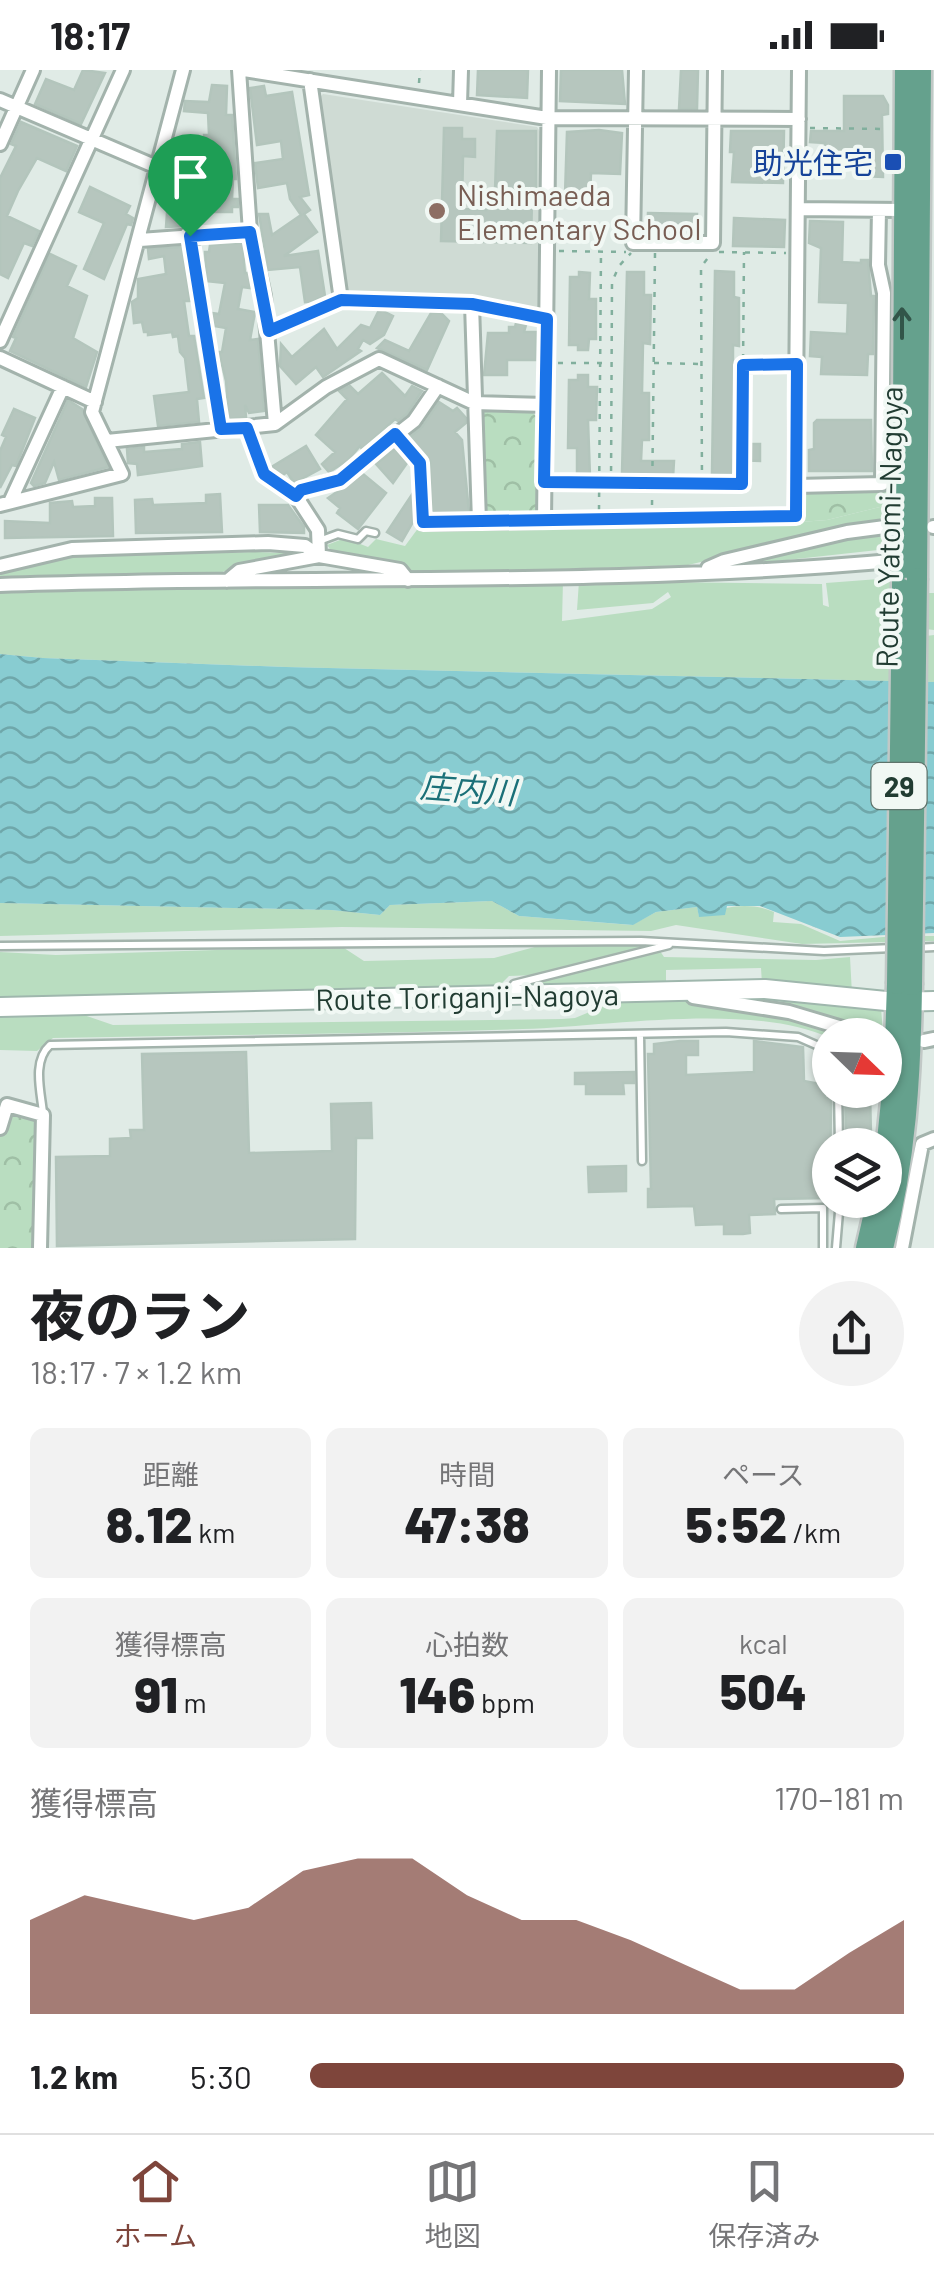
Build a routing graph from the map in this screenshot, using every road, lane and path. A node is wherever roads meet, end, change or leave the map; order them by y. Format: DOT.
graph roads {
  1 [pos="33,70"];
  2 [pos="123,70"];
  3 [pos="183,70"];
  4 [pos="242,70"];
  5 [pos="420,70"];
  6 [pos="461,70"];
  7 [pos="549,70"];
  8 [pos="636,70"];
  9 [pos="715,70"];
  10 [pos="799,70"];
  11 [pos="905,70"];
  12 [pos="921,70"];
  13 [pos="280,73"];
  14 [pos="310,80"];
  15 [pos="419,98"];
  16 [pos="0,100"];
  17 [pos="460,104"];
  18 [pos="17,108"];
  19 [pos="547,118"];
  20 [pos="634,118"];
  21 [pos="714,119"];
  22 [pos="799,123"];
  23 [pos="920,126"];
  24 [pos="92,140"];
  25 [pos="0,144"];
  26 [pos="158,168"];
  27 [pos="798,209"];
  28 [pos="879,210"];
  29 [pos="919,214"];
  30 [pos="250,232"];
  31 [pos="190,236"];
  32 [pos="140,240"];
  33 [pos="601,252"];
  34 [pos="632,252"];
  35 [pos="655,252"];
  36 [pos="713,252"];
  37 [pos="744,252"];
  38 [pos="341,300"];
  39 [pos="472,304"];
  40 [pos="547,319"];
  41 [pos="269,331"];
  42 [pos="0,341"];
  43 [pos="0,358"];
  44 [pos="546,363"];
  45 [pos="600,363"];
  46 [pos="612,363"];
  47 [pos="654,363"];
  48 [pos="701,364"];
  49 [pos="797,364"];
  50 [pos="743,365"];
  51 [pos="438,386"];
  52 [pos="63,387"];
  53 [pos="95,402"];
  54 [pos="474,403"];
  55 [pos="546,406"];
  56 [pos="275,424"];
  57 [pos="247,428"];
  58 [pos="221,429"];
  59 [pos="395,434"];
  60 [pos="107,441"];
  61 [pos="544,482"];
  62 [pos="599,483"];
  63 [pos="611,484"];
  64 [pos="653,484"];
  65 [pos="702,484"];
  66 [pos="796,486"];
  67 [pos="296,496"];
  68 [pos="5,503"];
  69 [pos="651,518"];
  70 [pos="544,520"];
  71 [pos="599,520"];
  72 [pos="479,522"];
  73 [pos="885,527"];
  74 [pos="375,532"];
  75 [pos="318,549"];
  76 [pos="0,566"];
  77 [pos="914,570"];
  78 [pos="702,571"];
  79 [pos="408,580"];
  80 [pos="227,581"];
  81 [pos="0,585"];
  82 [pos="680,942"];
  83 [pos="0,946"];
  84 [pos="934,947"];
  85 [pos="656,991"];
  86 [pos="904,993"];
  87 [pos="510,994"];
  88 [pos="934,1001"];
  89 [pos="0,1007"];
  90 [pos="812,1019"];
  91 [pos="640,1035"];
  92 [pos="812,1044"];
  93 [pos="43,1114"];
  94 [pos="0,1128"];
  95 [pos="889,1128"];
  96 [pos="934,1139"];
  97 [pos="642,1161"];
  98 [pos="781,1209"];
  99 [pos="838,1218"];
  100 [pos="873,1218"];
  101 [pos="40,1248"];
  102 [pos="823,1248"];
  103 [pos="836,1248"];
  104 [pos="866,1248"];
  105 [pos="884,1248"];
  106 [pos="902,1248"];
  1 -- 18 [label="street"];
  2 -- 24 [label="street"];
  3 -- 26 [label="street"];
  4 -- 13 [label="street"];
  4 -- 30 [label="street"];
  5 -- 15 [label="path"];
  6 -- 17 [label="street"];
  7 -- 19 [label="street"];
  8 -- 20 [label="street"];
  9 -- 21 [label="street"];
  10 -- 22 [label="street"];
  11 -- 23 [label="main road, Route Yatomi-Nagoya / 29"];
  12 -- 23 [label="main road, Route Yatomi-Nagoya / 29"];
  13 -- 14 [label="street"];
  14 -- 15 [label="street"];
  14 -- 38 [label="street"];
  15 -- 17 [label="street"];
  16 -- 18 [label="street"];
  17 -- 19 [label="street"];
  18 -- 24 [label="street"];
  18 -- 25 [label="street"];
  19 -- 20 [label="street"];
  19 -- 40 [label="street"];
  20 -- 21 [label="street"];
  20 -- 21 [label="street"];
  21 -- 22 [label="street"];
  22 -- 23 [label="path"];
  22 -- 27 [label="street"];
  23 -- 29 [label="main road, Route Yatomi-Nagoya / 29"];
  24 -- 26 [label="street"];
  24 -- 42 [label="street"];
  26 -- 32 [label="street"];
  27 -- 28 [label="street"];
  27 -- 49 [label="street"];
  28 -- 29 [label="street"];
  28 -- 66 [label="street"];
  29 -- 77 [label="main road, Route Yatomi-Nagoya / 29"];
  30 -- 31 [label="street"];
  30 -- 41 [label="street"];
  31 -- 32 [label="street"];
  31 -- 58 [label="street"];
  32 -- 53 [label="street"];
  33 -- 45 [label="path"];
  34 -- 46 [label="path"];
  35 -- 47 [label="path"];
  36 -- 48 [label="path"];
  37 -- 50 [label="path"];
  38 -- 39 [label="street"];
  38 -- 41 [label="street"];
  39 -- 40 [label="street"];
  39 -- 54 [label="street"];
  40 -- 44 [label="street"];
  41 -- 56 [label="street"];
  43 -- 52 [label="street"];
  44 -- 45 [label="path"];
  44 -- 55 [label="street"];
  45 -- 46 [label="path"];
  45 -- 62 [label="path"];
  46 -- 63 [label="path"];
  47 -- 48 [label="path"];
  47 -- 64 [label="path"];
  48 -- 65 [label="path"];
  49 -- 50 [label="path"];
  49 -- 66 [label="street"];
  50 -- 65 [label="path"];
  51 -- 54 [label="street"];
  51 -- 56 [label="street"];
  51 -- 59 [label="street"];
  52 -- 53 [label="street"];
  52 -- 68 [label="street"];
  53 -- 60 [label="street"];
  54 -- 55 [label="street"];
  54 -- 72 [label="street"];
  55 -- 61 [label="street"];
  56 -- 57 [label="street"];
  57 -- 58 [label="street"];
  57 -- 67 [label="street"];
  58 -- 60 [label="street"];
  59 -- 67 [label="street"];
  59 -- 72 [label="street"];
  60 -- 68 [label="street"];
  61 -- 62 [label="path"];
  61 -- 70 [label="street"];
  62 -- 63 [label="path"];
  62 -- 71 [label="path"];
  63 -- 64 [label="path"];
  64 -- 65 [label="path"];
  64 -- 69 [label="path"];
  66 -- 69 [label="street"];
  67 -- 75 [label="street"];
  69 -- 71 [label="street"];
  70 -- 71 [label="street"];
  70 -- 72 [label="street"];
  73 -- 78 [label="street"];
  74 -- 75 [label="lane"];
  75 -- 76 [label="street"];
  75 -- 79 [label="street"];
  75 -- 80 [label="street"];
  77 -- 78 [label="street"];
  77 -- 86 [label="main road, Route Yatomi-Nagoya / 29, bridge"];
  78 -- 79 [label="street"];
  79 -- 80 [label="street"];
  80 -- 81 [label="street"];
  82 -- 83 [label="lane"];
  82 -- 84 [label="lane"];
  82 -- 87 [label="lane"];
  85 -- 86 [label="main road, Route Toriganji-Nagoya"];
  85 -- 87 [label="main road, Route Toriganji-Nagoya"];
  85 -- 90 [label="street"];
  86 -- 88 [label="main road, Route Toriganji-Nagoya"];
  86 -- 95 [label="main road, 29"];
  86 -- 105 [label="main road, 29"];
  87 -- 89 [label="main road, Route Toriganji-Nagoya"];
  91 -- 92 [label="lane"];
  91 -- 93 [label="lane"];
  91 -- 97 [label="lane"];
  93 -- 94 [label="street"];
  93 -- 101 [label="street"];
  96 -- 106 [label="street"];
  98 -- 102 [label="lane"];
  99 -- 103 [label="lane"];
  100 -- 104 [label="main road"];
}
